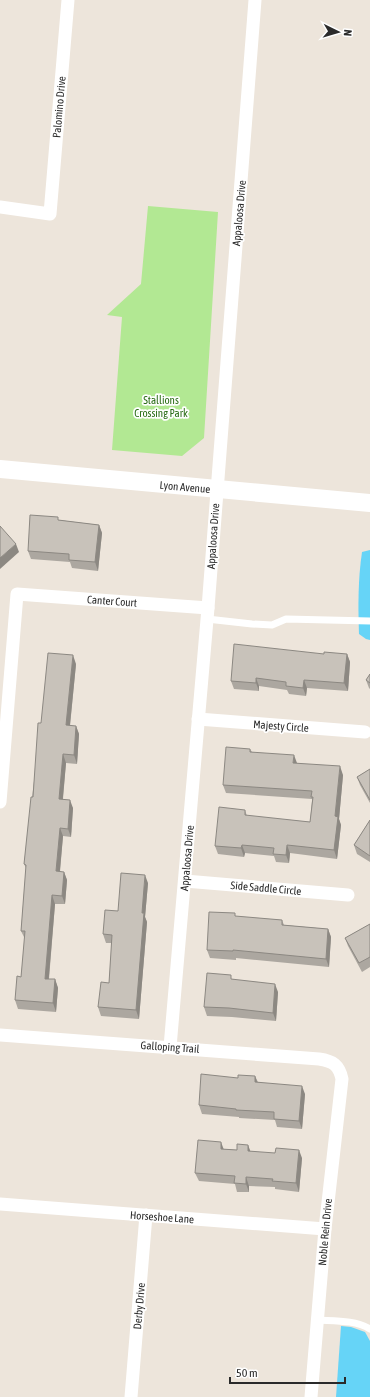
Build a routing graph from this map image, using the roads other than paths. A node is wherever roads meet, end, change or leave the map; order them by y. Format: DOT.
graph roads {
  1 [pos="68,0"];
  2 [pos="255,0"];
  3 [pos="0,207"];
  4 [pos="0,469"];
  5 [pos="217,490"];
  6 [pos="370,504"];
  7 [pos="207,613"];
  8 [pos="370,621"];
  9 [pos="198,719"];
  10 [pos="365,732"];
  11 [pos="0,802"];
  12 [pos="185,881"];
  13 [pos="348,895"];
  14 [pos="0,1035"];
  15 [pos="170,1047"];
  16 [pos="337,1068"];
  17 [pos="0,1204"];
  18 [pos="146,1215"];
  19 [pos="325,1229"];
  20 [pos="318,1320"];
  21 [pos="370,1329"];
  22 [pos="131,1397"];
  23 [pos="311,1397"];
  1 -- 3 [label="street, Palomino Drive"];
  2 -- 5 [label="street, Appaloosa Drive"];
  4 -- 5 [label="street, Lyon Avenue"];
  5 -- 6 [label="street, Lyon Avenue"];
  5 -- 7 [label="street, Appaloosa Drive"];
  7 -- 8 [label="lane"];
  7 -- 9 [label="street, Appaloosa Drive"];
  7 -- 11 [label="street, Canter Court"];
  9 -- 10 [label="street, Majesty Circle"];
  9 -- 12 [label="street, Appaloosa Drive"];
  12 -- 13 [label="street, Side Saddle Circle"];
  12 -- 15 [label="street, Appaloosa Drive"];
  14 -- 15 [label="street, Galloping Trail"];
  15 -- 16 [label="street, Galloping Trail"];
  16 -- 19 [label="street, Noble Rein Drive"];
  17 -- 18 [label="street, Horseshoe Lane"];
  18 -- 19 [label="street, Horseshoe Lane"];
  18 -- 22 [label="street, Derby Drive"];
  19 -- 20 [label="street, Noble Rein Drive"];
  20 -- 21 [label="lane"];
  20 -- 23 [label="street, Noble Rein Drive"];
}
